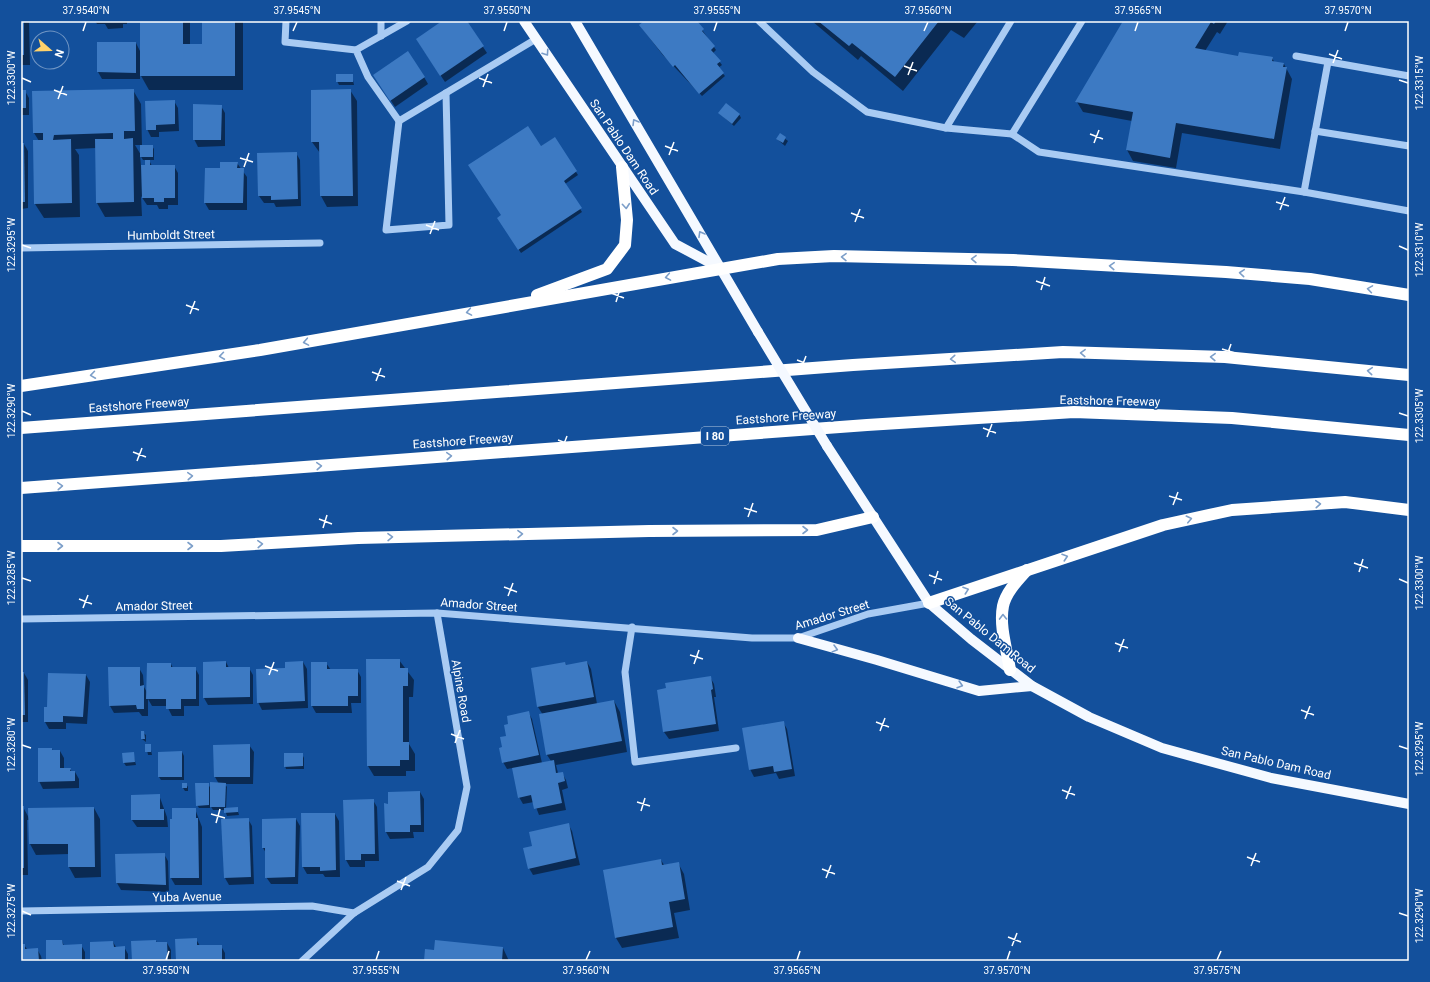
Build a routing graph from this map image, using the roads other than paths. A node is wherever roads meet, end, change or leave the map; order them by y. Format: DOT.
graph roads {
  1 [pos="286,21"];
  2 [pos="381,21"];
  3 [pos="406,21"];
  4 [pos="524,21"];
  5 [pos="575,21"];
  6 [pos="758,21"];
  7 [pos="1011,21"];
  8 [pos="1082,21"];
  9 [pos="381,36"];
  10 [pos="536,39"];
  11 [pos="356,50"];
  12 [pos="1296,56"];
  13 [pos="1328,62"];
  14 [pos="1409,76"];
  15 [pos="446,93"];
  16 [pos="399,121"];
  17 [pos="946,128"];
  18 [pos="1315,131"];
  19 [pos="1012,134"];
  20 [pos="1409,146"];
  21 [pos="622,167"];
  22 [pos="1304,192"];
  23 [pos="1409,211"];
  24 [pos="320,243"];
  25 [pos="21,248"];
  26 [pos="720,268"];
  27 [pos="1409,295"];
  28 [pos="507,306"];
  29 [pos="1409,375"];
  30 [pos="21,386"];
  31 [pos="21,428"];
  32 [pos="1409,435"];
  33 [pos="21,488"];
  34 [pos="1409,510"];
  35 [pos="873,517"];
  36 [pos="21,546"];
  37 [pos="1028,569"];
  38 [pos="929,603"];
  39 [pos="436,613"];
  40 [pos="21,619"];
  41 [pos="632,627"];
  42 [pos="798,638"];
  43 [pos="1010,670"];
  44 [pos="1032,686"];
  45 [pos="736,748"];
  46 [pos="1409,804"];
  47 [pos="21,911"];
  48 [pos="354,913"];
  49 [pos="302,961"];
  1 -- 11 [label="street"];
  2 -- 9 [label="street"];
  3 -- 9 [label="street"];
  4 -- 10 [label="main road, San Pablo Dam Road"];
  26 -- 5 [label="main road, San Pablo Dam Road, one-way"];
  6 -- 17 [label="street"];
  7 -- 17 [label="street"];
  8 -- 19 [label="street"];
  9 -- 11 [label="street"];
  10 -- 15 [label="street"];
  10 -- 21 [label="main road, San Pablo Dam Road, one-way"];
  11 -- 16 [label="street"];
  12 -- 13 [label="street"];
  13 -- 14 [label="street"];
  13 -- 18 [label="street"];
  15 -- 16 [label="street"];
  15 -- 16 [label="street"];
  17 -- 19 [label="street"];
  18 -- 20 [label="street"];
  18 -- 22 [label="street"];
  19 -- 22 [label="street"];
  21 -- 26 [label="main road, San Pablo Dam Road"];
  21 -- 28 [label="highway, one-way"];
  22 -- 23 [label="street"];
  24 -- 25 [label="street, Humboldt Street"];
  27 -- 26 [label="highway, one-way"];
  26 -- 28 [label="highway, one-way"];
  26 -- 35 [label="main road, San Pablo Dam Road, bridge"];
  28 -- 30 [label="highway, one-way"];
  29 -- 31 [label="highway, Eastshore Freeway, one-way"];
  33 -- 32 [label="highway, Eastshore Freeway / I 80, one-way"];
  37 -- 34 [label="highway, one-way"];
  36 -- 35 [label="highway, one-way"];
  35 -- 38 [label="main road, San Pablo Dam Road"];
  38 -- 37 [label="highway, one-way"];
  43 -- 37 [label="highway, one-way"];
  38 -- 42 [label="street, Amador Street"];
  38 -- 43 [label="main road, San Pablo Dam Road"];
  39 -- 40 [label="street, Amador Street"];
  39 -- 41 [label="street, Amador Street"];
  39 -- 48 [label="street, Alpine Road"];
  41 -- 42 [label="street, Amador Street"];
  41 -- 45 [label="street"];
  42 -- 44 [label="main road, one-way"];
  43 -- 44 [label="main road, San Pablo Dam Road"];
  44 -- 46 [label="main road, San Pablo Dam Road"];
  47 -- 48 [label="street, Yuba Avenue"];
  48 -- 49 [label="street, Alpine Road"];
}
